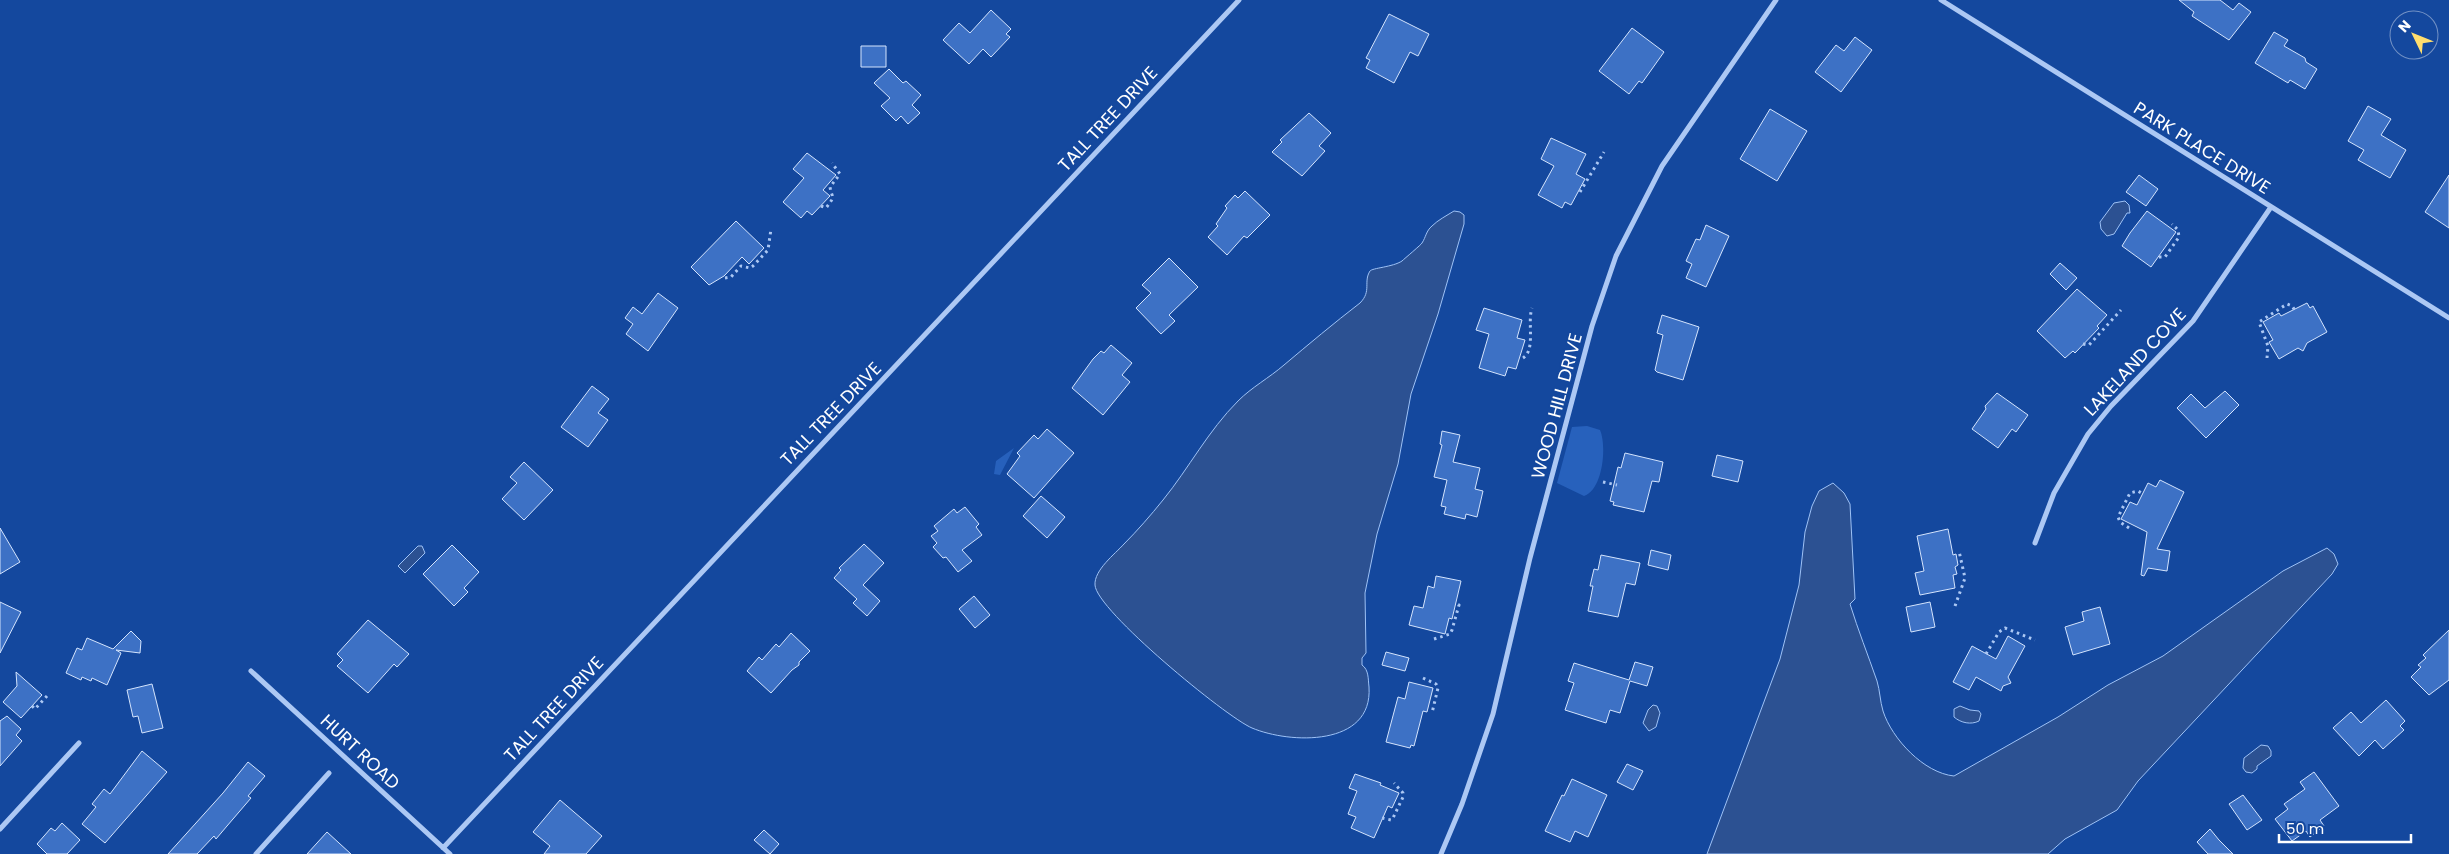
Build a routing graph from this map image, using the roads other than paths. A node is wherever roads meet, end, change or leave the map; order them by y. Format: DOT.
graph roads {
  1 [pos="1239,0"];
  2 [pos="1776,0"];
  3 [pos="1941,0"];
  4 [pos="2271,207"];
  5 [pos="2449,318"];
  6 [pos="2035,543"];
  7 [pos="251,671"];
  8 [pos="79,743"];
  9 [pos="329,774"];
  10 [pos="0,829"];
  11 [pos="444,848"];
  12 [pos="256,854"];
  13 [pos="450,854"];
  14 [pos="1441,854"];
  1 -- 11 [label="street, TALL TREE DRIVE"];
  2 -- 14 [label="street, WOOD HILL DRIVE"];
  3 -- 4 [label="street, PARK PLACE DRIVE"];
  4 -- 5 [label="street, PARK PLACE DRIVE"];
  4 -- 6 [label="street, LAKELAND COVE"];
  7 -- 11 [label="street, HURT ROAD"];
  8 -- 10 [label="street"];
  9 -- 12 [label="street"];
  11 -- 13 [label="street, HURT ROAD"];
}
